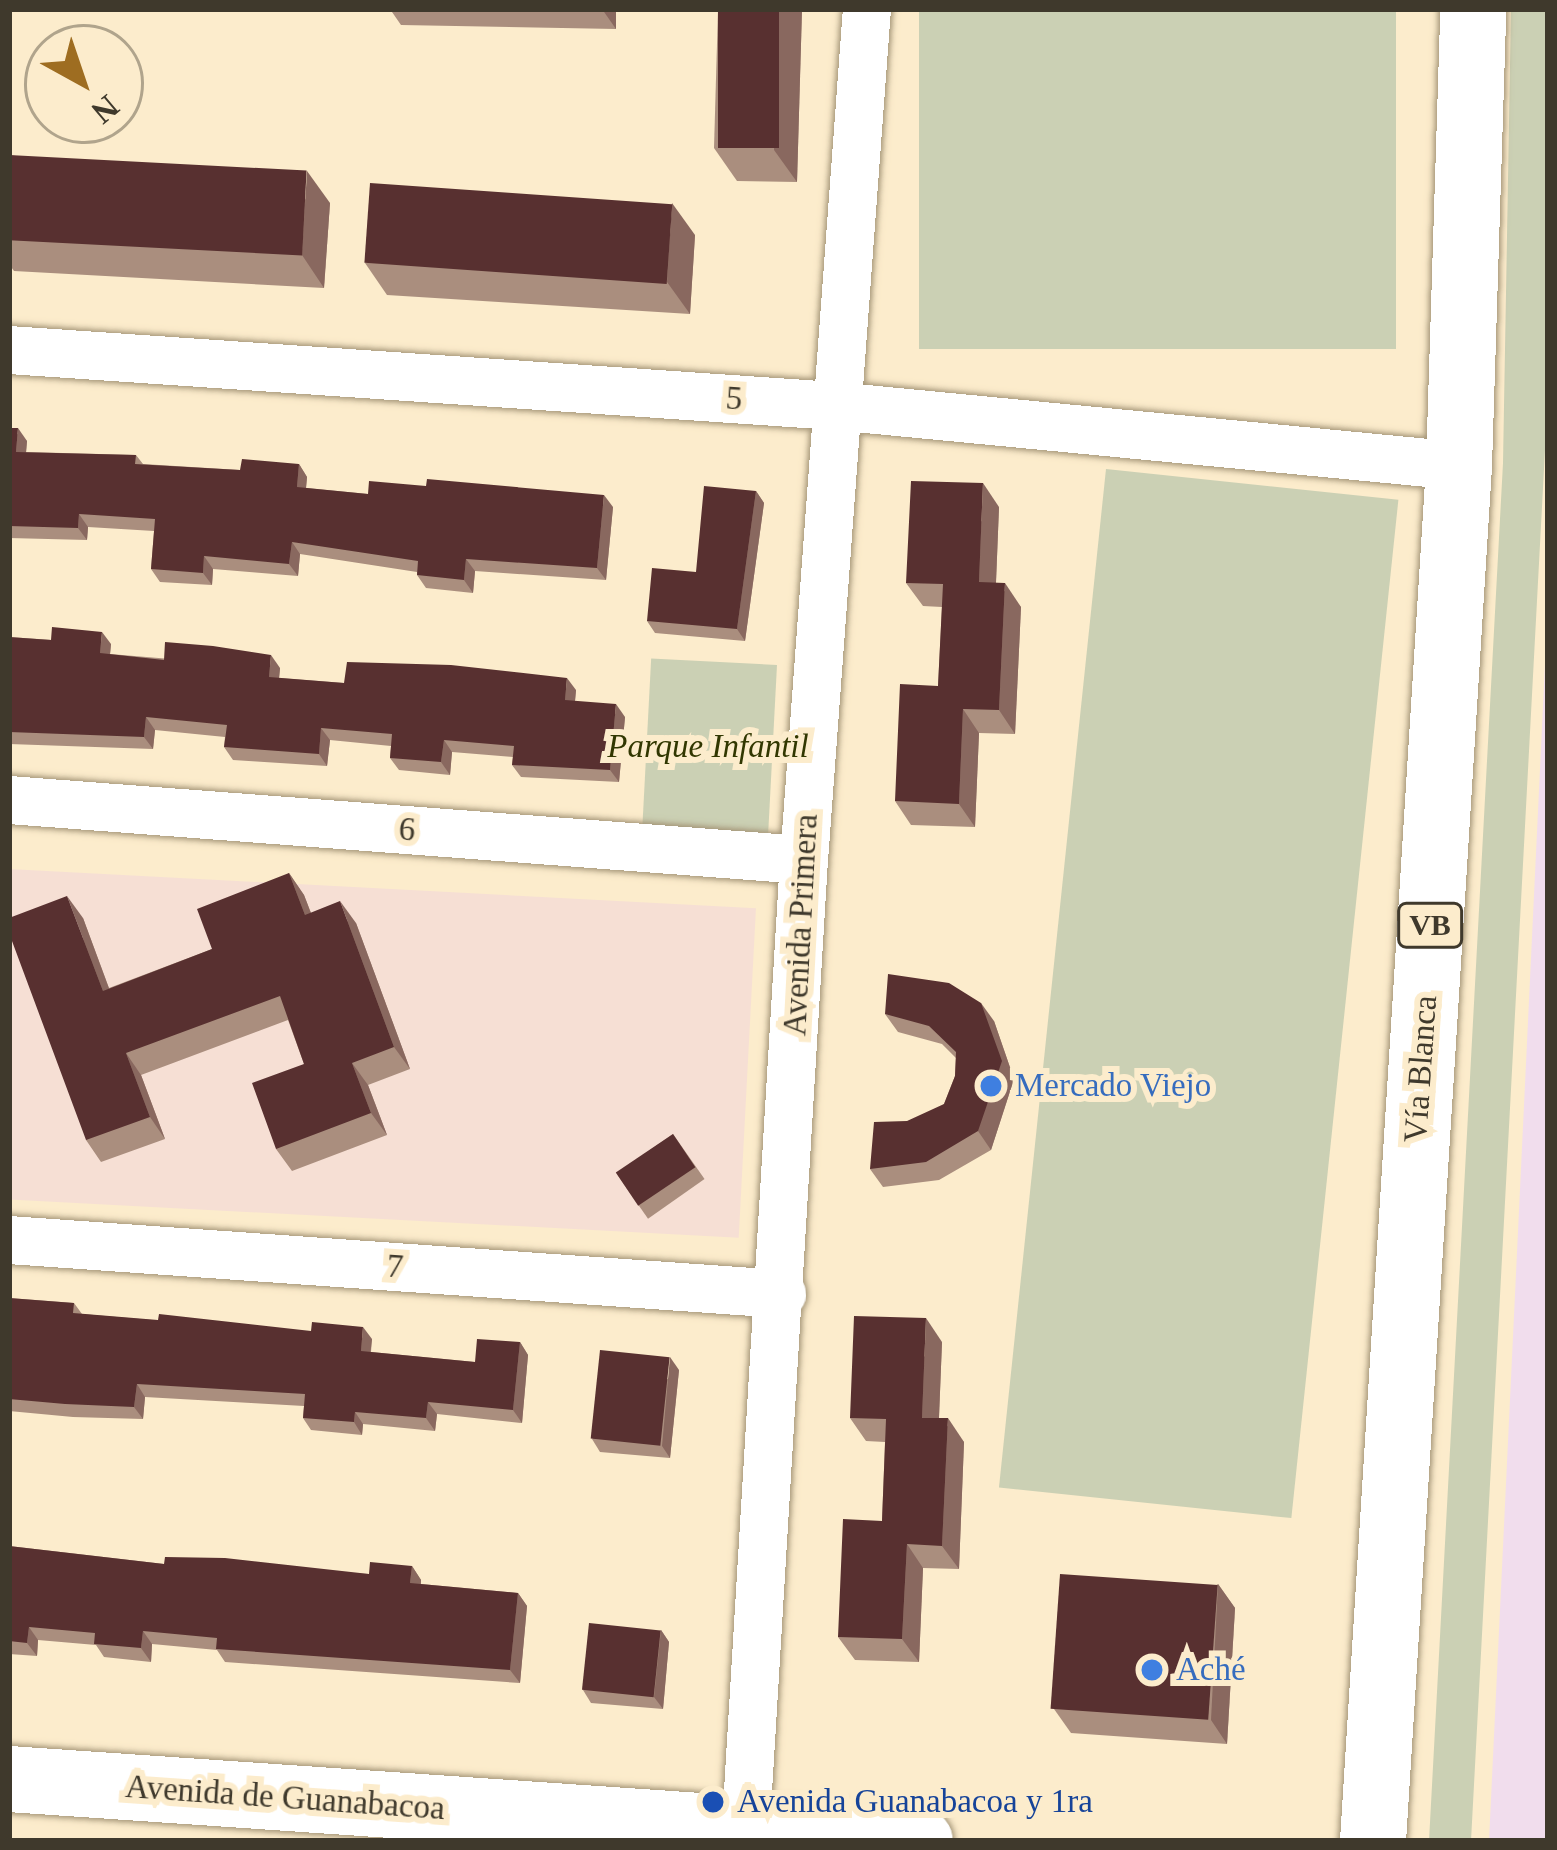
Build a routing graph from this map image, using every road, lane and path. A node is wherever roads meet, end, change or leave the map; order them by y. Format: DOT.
graph roads {
  1 [pos="867,9"];
  2 [pos="1473,9"];
  3 [pos="9,350"];
  4 [pos="835,406"];
  5 [pos="1459,466"];
  6 [pos="9,800"];
  7 [pos="804,860"];
  8 [pos="9,1240"];
  9 [pos="782,1294"];
  10 [pos="9,1779"];
  11 [pos="746,1836"];
  12 [pos="920,1841"];
  13 [pos="1373,1841"];
  1 -- 4 [label="street, Avenida Primera"];
  2 -- 5 [label="main road, Vía Blanca / VB"];
  3 -- 4 [label="street, 5"];
  4 -- 5 [label="street, 5"];
  4 -- 7 [label="street, Avenida Primera"];
  5 -- 13 [label="main road, Vía Blanca / VB"];
  6 -- 7 [label="street, 6"];
  7 -- 9 [label="street, Avenida Primera"];
  8 -- 9 [label="street, 7"];
  9 -- 11 [label="street, Avenida Primera"];
  10 -- 11 [label="main road, Avenida de Guanabacoa"];
  11 -- 12 [label="main road, Avenida de Guanabacoa"];
}
